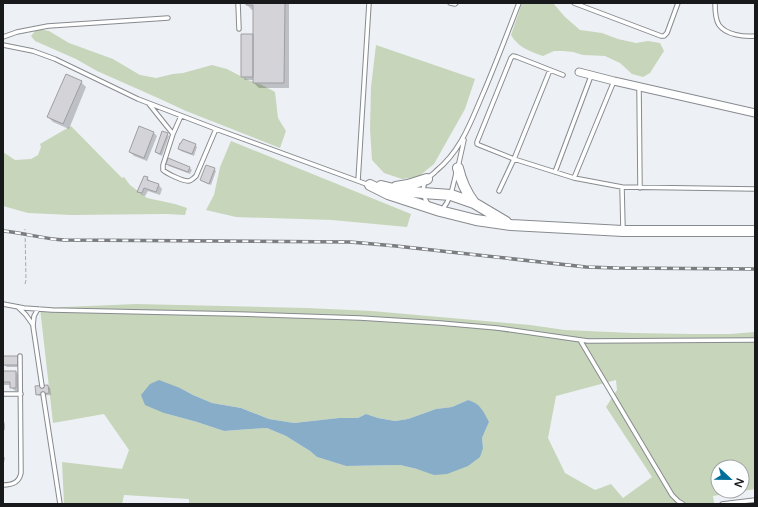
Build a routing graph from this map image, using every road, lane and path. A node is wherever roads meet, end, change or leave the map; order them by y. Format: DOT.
graph roads {
  1 [pos="238,3"];
  2 [pos="369,3"];
  3 [pos="450,3"];
  4 [pos="456,3"];
  5 [pos="519,3"];
  6 [pos="574,3"];
  7 [pos="678,3"];
  8 [pos="715,3"];
  9 [pos="168,18"];
  10 [pos="238,29"];
  11 [pos="755,36"];
  12 [pos="3,37"];
  13 [pos="3,45"];
  14 [pos="550,70"];
  15 [pos="579,72"];
  16 [pos="563,75"];
  17 [pos="592,75"];
  18 [pos="614,81"];
  19 [pos="639,86"];
  20 [pos="148,103"];
  21 [pos="755,113"];
  22 [pos="181,116"];
  23 [pos="216,129"];
  24 [pos="173,134"];
  25 [pos="464,137"];
  26 [pos="514,159"];
  27 [pos="458,168"];
  28 [pos="555,172"];
  29 [pos="574,178"];
  30 [pos="427,179"];
  31 [pos="358,181"];
  32 [pos="370,185"];
  33 [pos="385,187"];
  34 [pos="622,187"];
  35 [pos="640,188"];
  36 [pos="755,189"];
  37 [pos="499,192"];
  38 [pos="423,193"];
  39 [pos="450,195"];
  40 [pos="474,203"];
  41 [pos="436,210"];
  42 [pos="511,225"];
  43 [pos="25,230"];
  44 [pos="623,231"];
  45 [pos="755,231"];
  46 [pos="25,284"];
  47 [pos="3,304"];
  48 [pos="17,306"];
  49 [pos="38,309"];
  50 [pos="33,326"];
  51 [pos="580,340"];
  52 [pos="755,340"];
  53 [pos="20,356"];
  54 [pos="42,386"];
  55 [pos="3,394"];
  56 [pos="21,394"];
  57 [pos="43,394"];
  58 [pos="3,484"];
  59 [pos="755,500"];
  60 [pos="60,504"];
  61 [pos="683,504"];
  62 [pos="722,504"];
  1 -- 10 [label="lane"];
  2 -- 31 [label="lane"];
  3 -- 4 [label="lane"];
  5 -- 25 [label="lane"];
  6 -- 7 [label="lane"];
  8 -- 11 [label="lane"];
  9 -- 12 [label="lane"];
  13 -- 20 [label="lane"];
  14 -- 16 [label="lane"];
  14 -- 26 [label="lane"];
  14 -- 26 [label="lane"];
  15 -- 17 [label="street"];
  17 -- 18 [label="street"];
  17 -- 28 [label="lane"];
  18 -- 19 [label="street"];
  18 -- 29 [label="lane"];
  19 -- 21 [label="street"];
  19 -- 35 [label="lane"];
  20 -- 22 [label="lane"];
  20 -- 24 [label="lane"];
  22 -- 23 [label="lane"];
  22 -- 24 [label="lane"];
  23 -- 24 [label="lane"];
  23 -- 31 [label="lane"];
  25 -- 27 [label="lane"];
  25 -- 30 [label="lane"];
  26 -- 28 [label="lane"];
  26 -- 37 [label="lane"];
  27 -- 39 [label="lane"];
  27 -- 40 [label="street"];
  28 -- 29 [label="lane"];
  29 -- 34 [label="lane"];
  30 -- 33 [label="street"];
  30 -- 38 [label="lane"];
  31 -- 32 [label="lane"];
  32 -- 33 [label="street"];
  32 -- 41 [label="street"];
  33 -- 38 [label="street"];
  34 -- 35 [label="lane"];
  34 -- 44 [label="lane"];
  35 -- 36 [label="lane"];
  38 -- 39 [label="street"];
  38 -- 41 [label="lane"];
  39 -- 40 [label="street"];
  39 -- 41 [label="lane"];
  40 -- 42 [label="street"];
  41 -- 42 [label="street"];
  42 -- 44 [label="street"];
  43 -- 46 [label="path"];
  44 -- 45 [label="street"];
  47 -- 48 [label="lane"];
  48 -- 49 [label="lane"];
  48 -- 50 [label="lane"];
  49 -- 50 [label="lane"];
  49 -- 51 [label="lane"];
  50 -- 54 [label="lane"];
  51 -- 52 [label="lane"];
  51 -- 61 [label="lane"];
  53 -- 56 [label="lane"];
  55 -- 56 [label="lane"];
  56 -- 58 [label="lane"];
  57 -- 60 [label="lane"];
  59 -- 62 [label="lane"];
}
